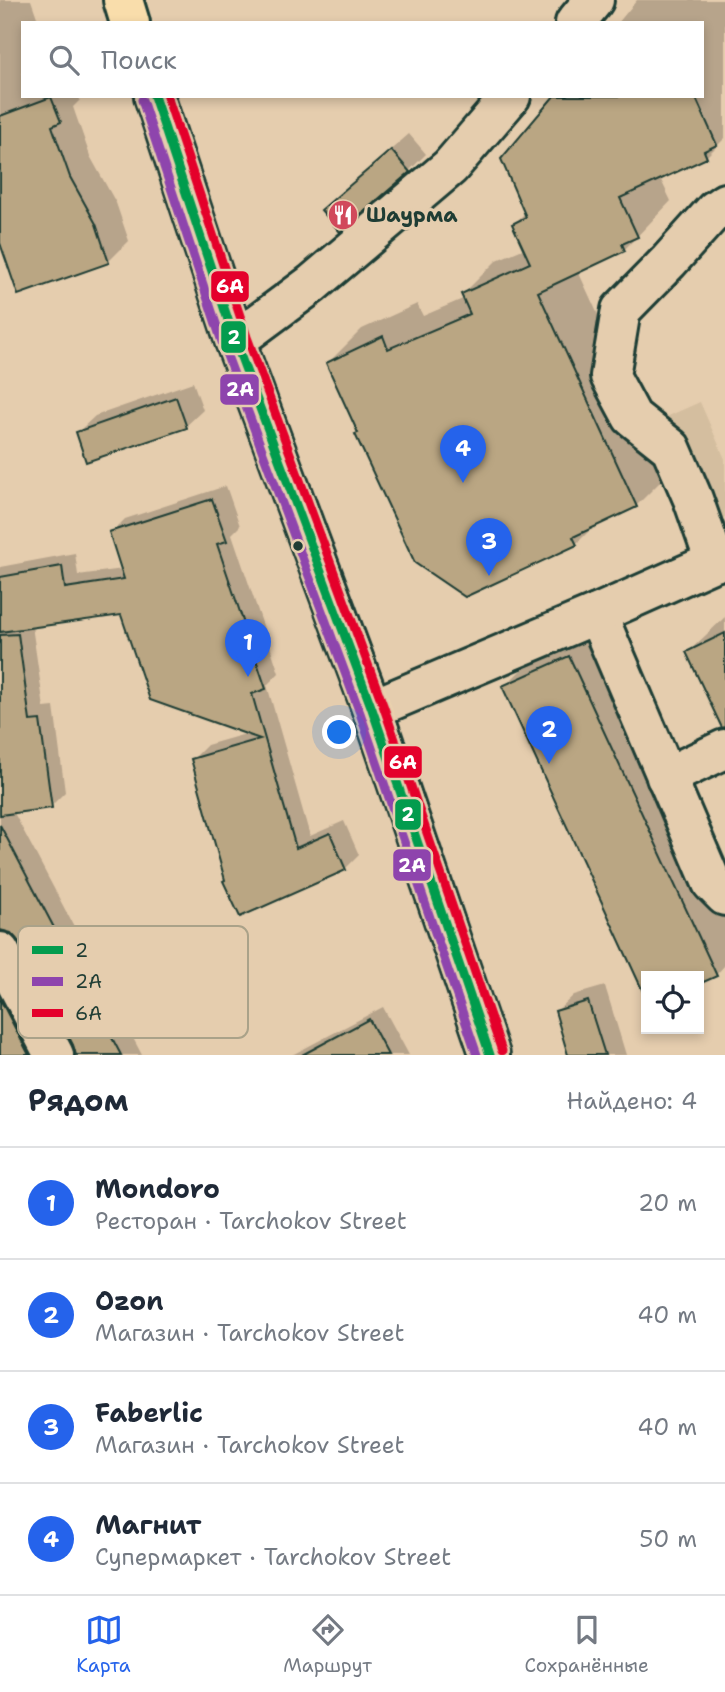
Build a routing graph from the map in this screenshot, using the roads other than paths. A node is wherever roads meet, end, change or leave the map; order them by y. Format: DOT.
graph roads {
  1 [pos="123,0"];
  2 [pos="594,0"];
  3 [pos="129,21"];
  4 [pos="577,21"];
  5 [pos="155,98"];
  6 [pos="509,98"];
  7 [pos="725,204"];
  8 [pos="235,341"];
  9 [pos="720,560"];
  10 [pos="597,614"];
  11 [pos="372,709"];
  12 [pos="725,749"];
  13 [pos="666,777"];
  14 [pos="725,896"];
  15 [pos="0,952"];
  16 [pos="18,986"];
  17 [pos="45,1038"];
  18 [pos="54,1055"];
  19 [pos="490,1055"];
  1 -- 3 [label="main road"];
  2 -- 4 [label="lane"];
  5 -- 8 [label="main road"];
  6 -- 8 [label="lane"];
  7 -- 9 [label="lane"];
  8 -- 11 [label="main road"];
  9 -- 10 [label="lane"];
  10 -- 11 [label="lane"];
  10 -- 13 [label="lane"];
  11 -- 19 [label="main road"];
  12 -- 13 [label="lane"];
  13 -- 14 [label="lane"];
  15 -- 16 [label="lane"];
  17 -- 18 [label="lane"];
}
